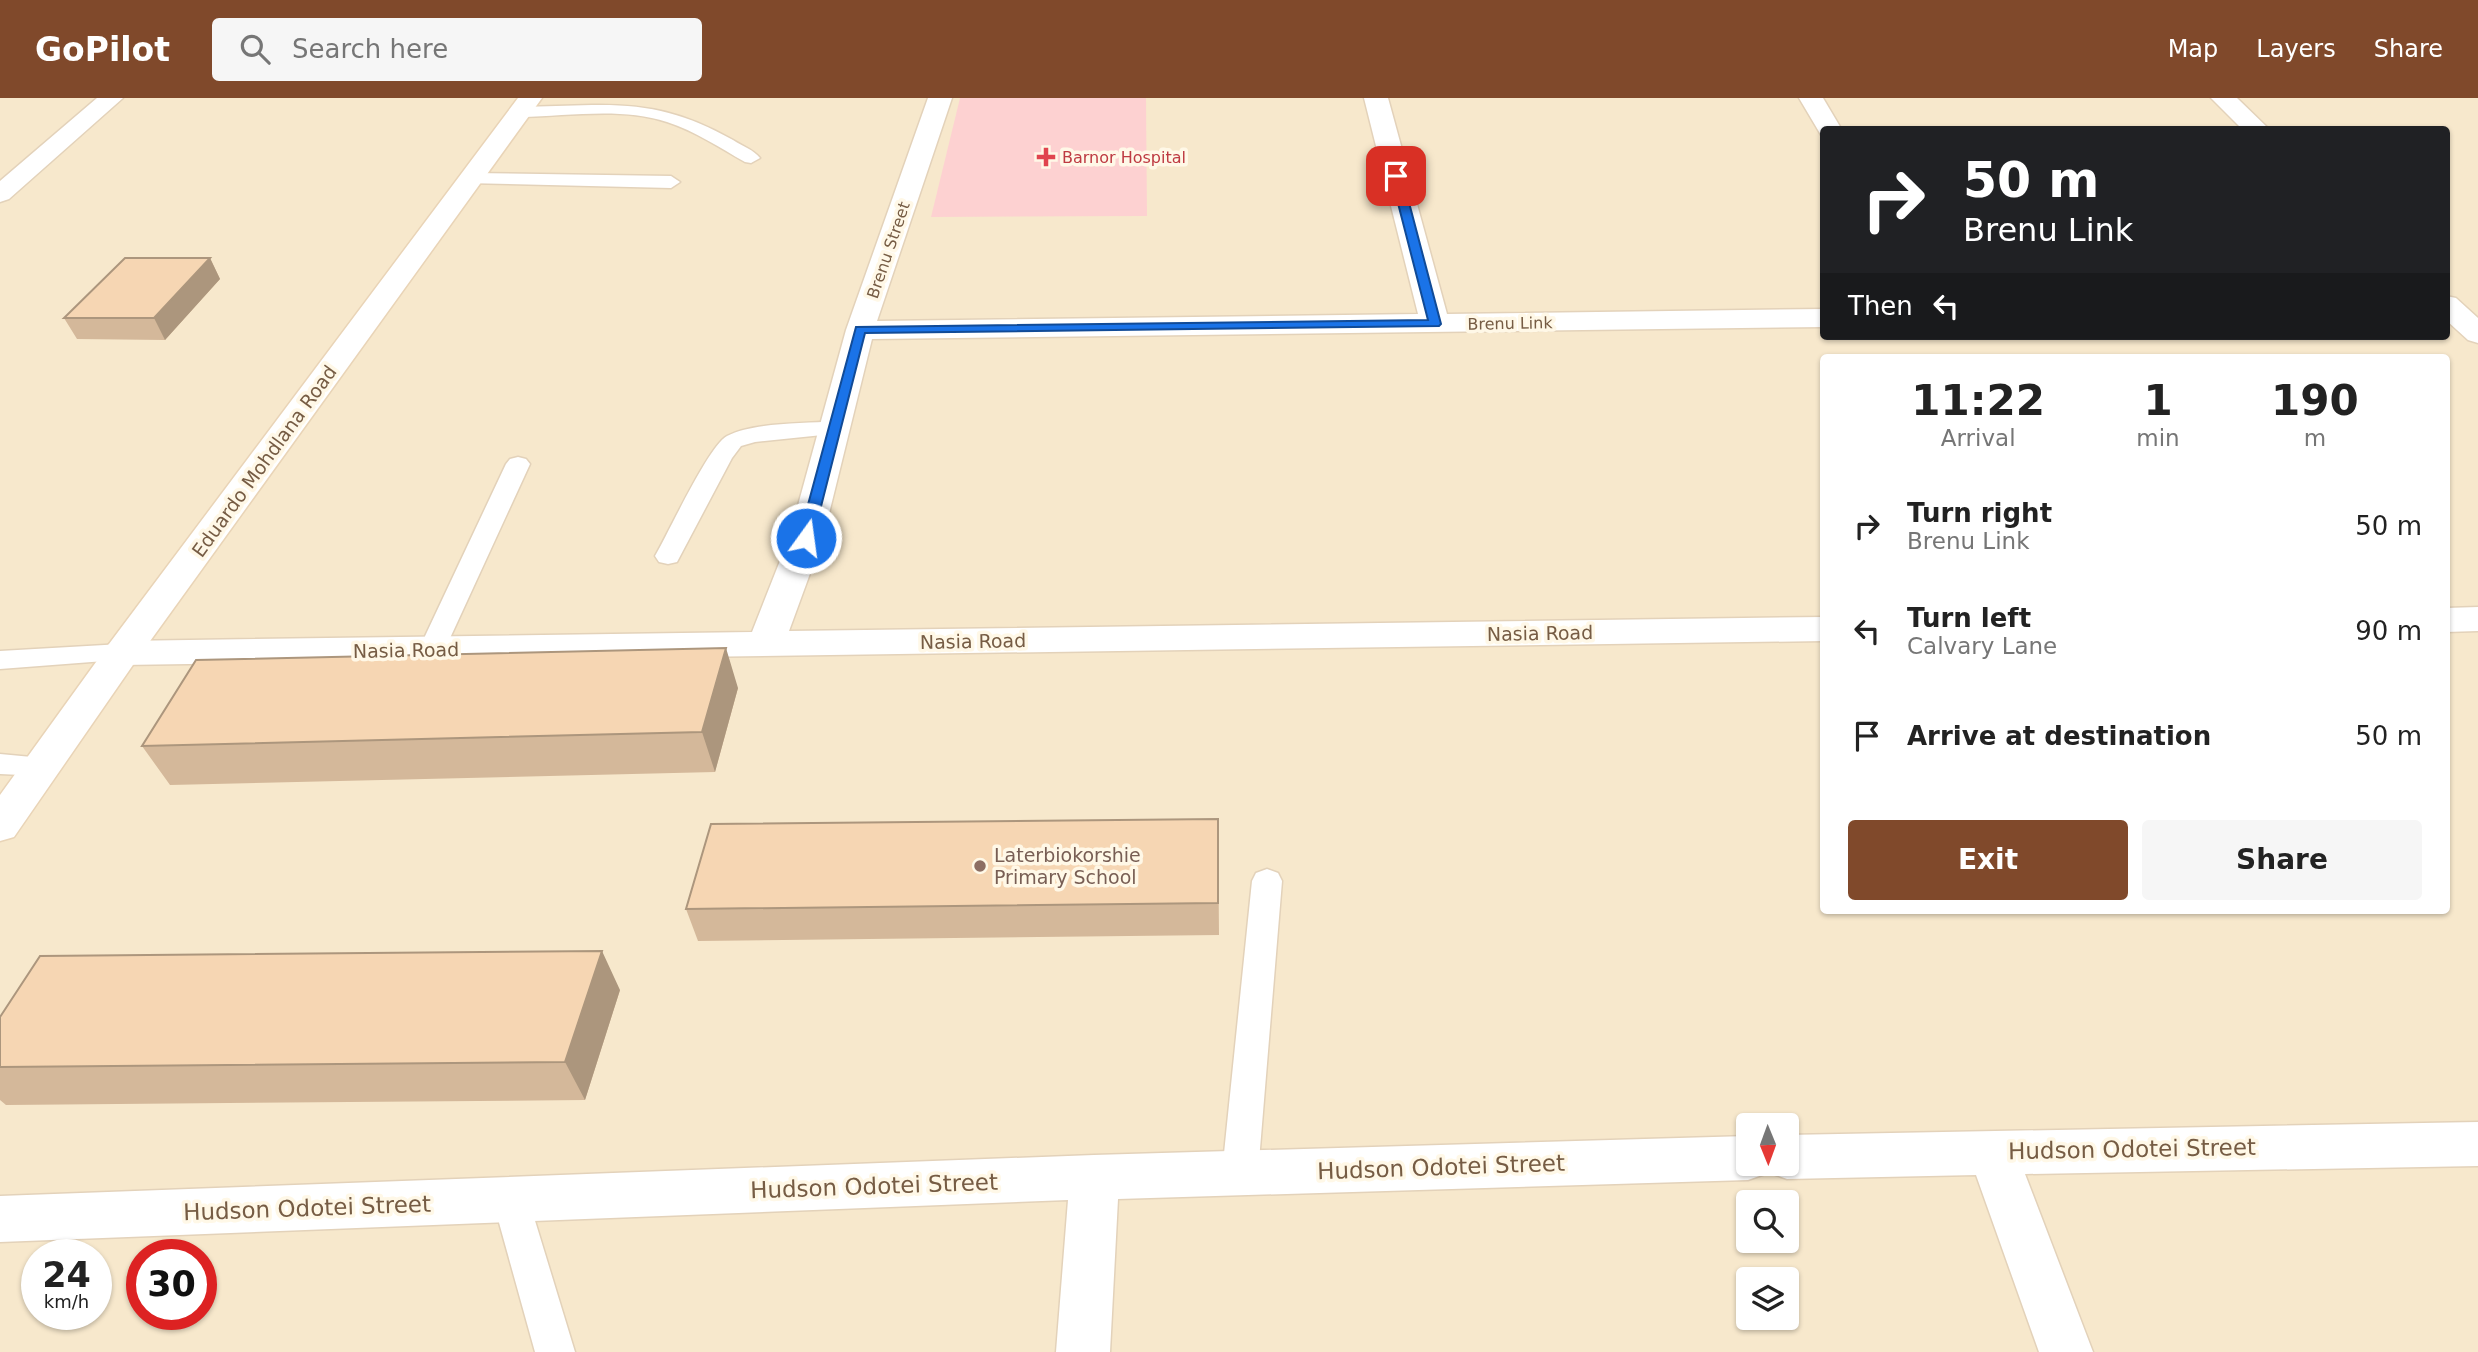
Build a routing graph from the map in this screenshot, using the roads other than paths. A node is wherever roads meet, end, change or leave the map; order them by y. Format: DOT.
graph roads {
  1 [pos="111,98"];
  2 [pos="940,98"];
  3 [pos="1376,98"];
  4 [pos="1811,98"];
  5 [pos="2223,98"];
  6 [pos="525,105"];
  7 [pos="1827,126"];
  8 [pos="2254,126"];
  9 [pos="751,158"];
  10 [pos="472,179"];
  11 [pos="671,182"];
  12 [pos="0,194"];
  13 [pos="2450,308"];
  14 [pos="1820,318"];
  15 [pos="1435,324"];
  16 [pos="860,330"];
  17 [pos="2478,334"];
  18 [pos="834,428"];
  19 [pos="519,464"];
  20 [pos="668,556"];
  21 [pos="2478,619"];
  22 [pos="2450,620"];
  23 [pos="1820,629"];
  24 [pos="765,644"];
  25 [pos="432,649"];
  26 [pos="122,653"];
  27 [pos="0,660"];
  28 [pos="0,764"];
  29 [pos="43,765"];
  30 [pos="0,826"];
  31 [pos="1267,881"];
  32 [pos="2478,1144"];
  33 [pos="1992,1151"];
  34 [pos="1799,1157"];
  35 [pos="1736,1158"];
  36 [pos="1240,1172"];
  37 [pos="1094,1177"];
  38 [pos="511,1200"];
  39 [pos="0,1219"];
  40 [pos="555,1352"];
  41 [pos="1083,1352"];
  42 [pos="2066,1352"];
  1 -- 12 [label="street"];
  2 -- 16 [label="street, Brenu Street"];
  3 -- 15 [label="street"];
  4 -- 7 [label="street"];
  5 -- 8 [label="street"];
  6 -- 9 [label="lane"];
  6 -- 10 [label="street, Eduardo Mohdlana Road"];
  10 -- 11 [label="lane"];
  10 -- 26 [label="street, Eduardo Mohdlana Road"];
  13 -- 17 [label="street"];
  14 -- 15 [label="street, Brenu Link"];
  15 -- 16 [label="street, Brenu Link"];
  16 -- 18 [label="street, Brenu Street"];
  18 -- 20 [label="lane"];
  18 -- 24 [label="street, Brenu Street"];
  19 -- 25 [label="lane"];
  21 -- 22 [label="street"];
  23 -- 24 [label="street, Nasia Road"];
  24 -- 25 [label="street, Nasia Road"];
  25 -- 26 [label="street, Nasia Road"];
  26 -- 27 [label="lane"];
  26 -- 29 [label="street, Eduardo Mohdlana Road"];
  28 -- 29 [label="lane"];
  29 -- 30 [label="street, Eduardo Mohdlana Road"];
  31 -- 36 [label="lane"];
  32 -- 33 [label="street, Hudson Odotei Street"];
  33 -- 34 [label="street, Hudson Odotei Street"];
  33 -- 42 [label="street"];
  35 -- 36 [label="street, Hudson Odotei Street"];
  36 -- 37 [label="street, Hudson Odotei Street"];
  37 -- 38 [label="street, Hudson Odotei Street"];
  37 -- 41 [label="street"];
  38 -- 39 [label="street, Hudson Odotei Street"];
  38 -- 40 [label="lane"];
}
